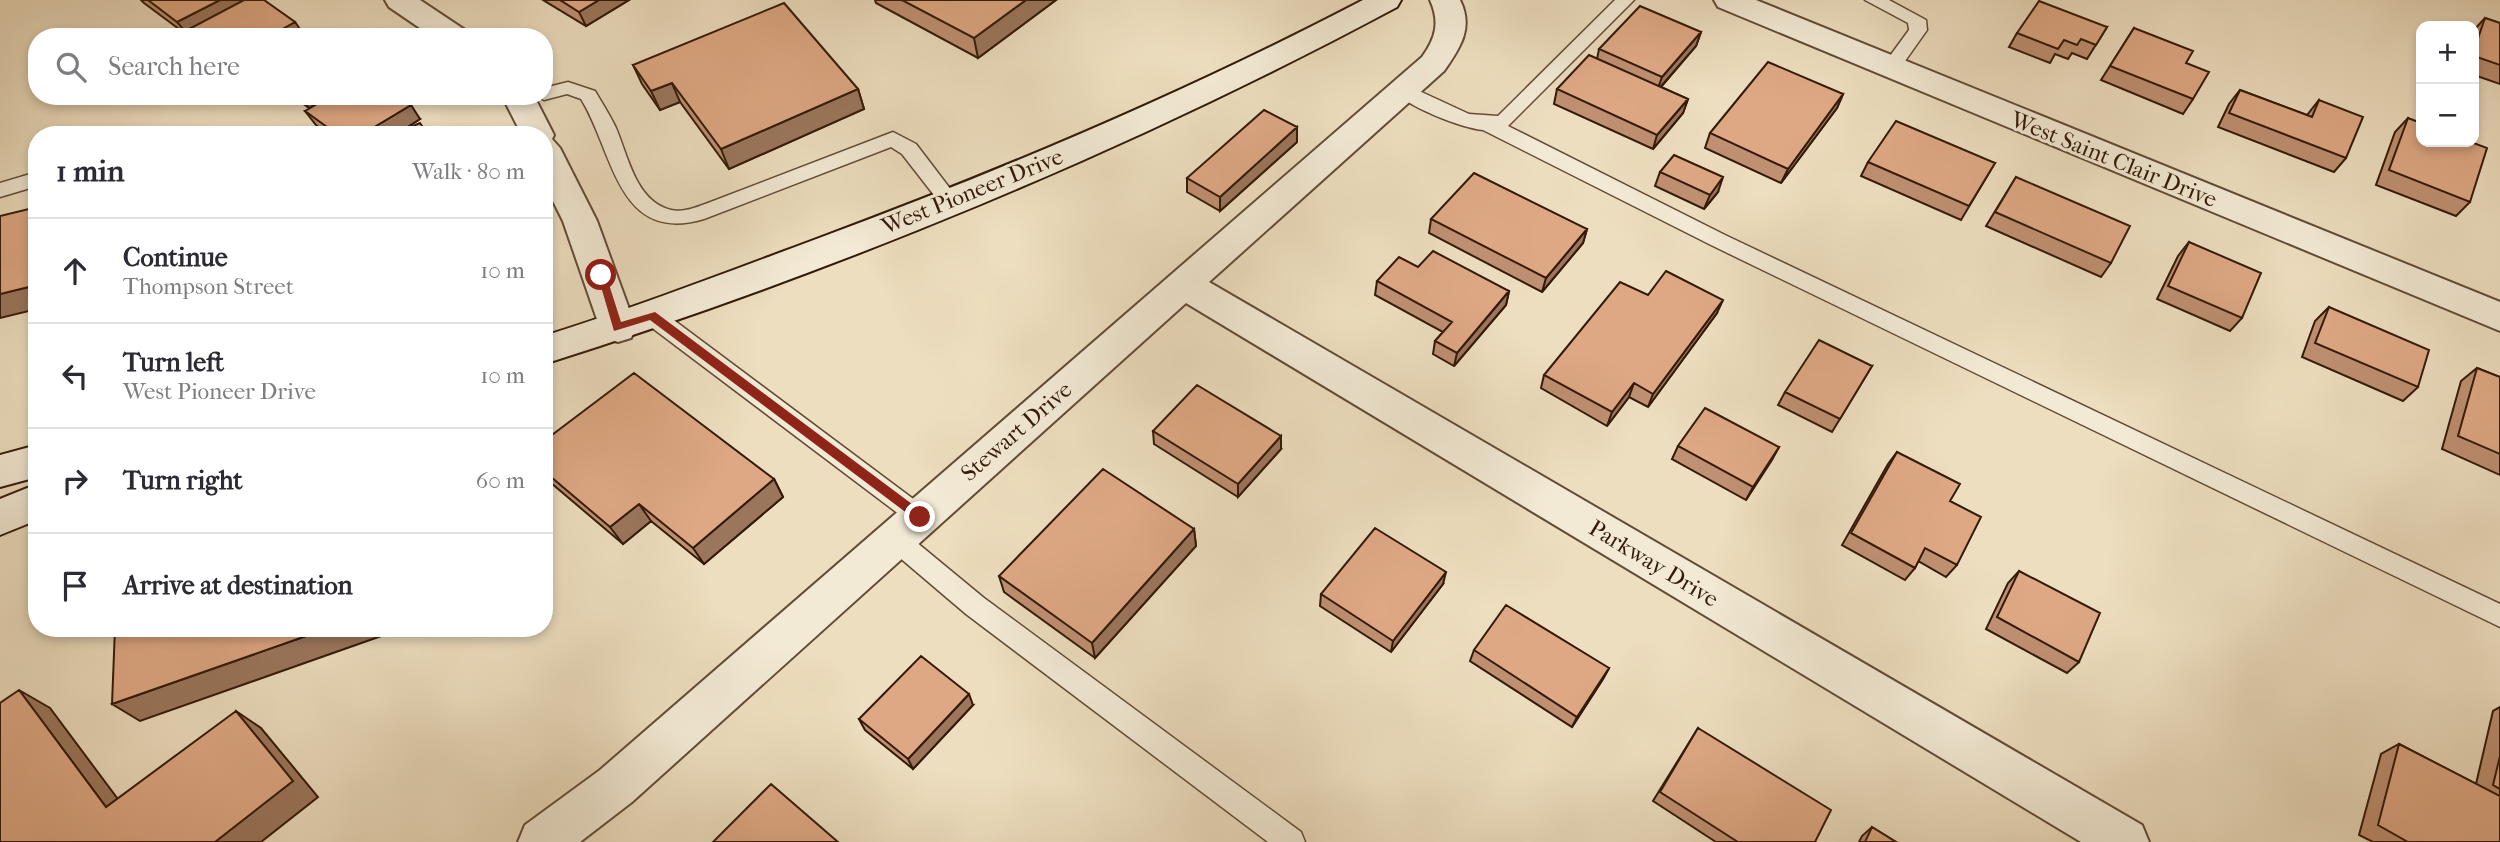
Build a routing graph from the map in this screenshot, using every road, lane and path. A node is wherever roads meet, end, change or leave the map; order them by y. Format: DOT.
graph roads {
  1 [pos="400,0"];
  2 [pos="1386,0"];
  3 [pos="1445,0"];
  4 [pos="1625,0"];
  5 [pos="1729,0"];
  6 [pos="1874,0"];
  7 [pos="441,28"];
  8 [pos="1891,67"];
  9 [pos="1402,89"];
  10 [pos="553,92"];
  11 [pos="532,105"];
  12 [pos="1490,125"];
  13 [pos="536,126"];
  14 [pos="553,166"];
  15 [pos="28,182"];
  16 [pos="0,190"];
  17 [pos="951,203"];
  18 [pos="1182,284"];
  19 [pos="651,315"];
  20 [pos="2500,317"];
  21 [pos="618,328"];
  22 [pos="553,348"];
  23 [pos="28,463"];
  24 [pos="0,471"];
  25 [pos="28,505"];
  26 [pos="0,518"];
  27 [pos="907,528"];
  28 [pos="2500,616"];
  29 [pos="542,842"];
  30 [pos="1291,842"];
  31 [pos="2125,842"];
  1 -- 7 [label="street"];
  2 -- 17 [label="street, West Pioneer Drive"];
  3 -- 9 [label="street, Stewart Drive"];
  4 -- 12 [label="lane"];
  5 -- 8 [label="street, West Saint Clair Drive"];
  6 -- 8 [label="lane"];
  8 -- 20 [label="street, West Saint Clair Drive"];
  9 -- 12 [label="lane"];
  9 -- 18 [label="street, Stewart Drive"];
  10 -- 17 [label="lane"];
  11 -- 13 [label="street"];
  12 -- 28 [label="lane"];
  14 -- 21 [label="street"];
  15 -- 16 [label="lane"];
  17 -- 19 [label="street, West Pioneer Drive"];
  18 -- 27 [label="street, Stewart Drive"];
  18 -- 31 [label="street, Parkway Drive"];
  19 -- 21 [label="street, West Pioneer Drive"];
  19 -- 27 [label="lane"];
  21 -- 22 [label="street, West Pioneer Drive"];
  23 -- 24 [label="street"];
  25 -- 26 [label="street"];
  27 -- 29 [label="street, Stewart Drive"];
  27 -- 30 [label="lane"];
}
